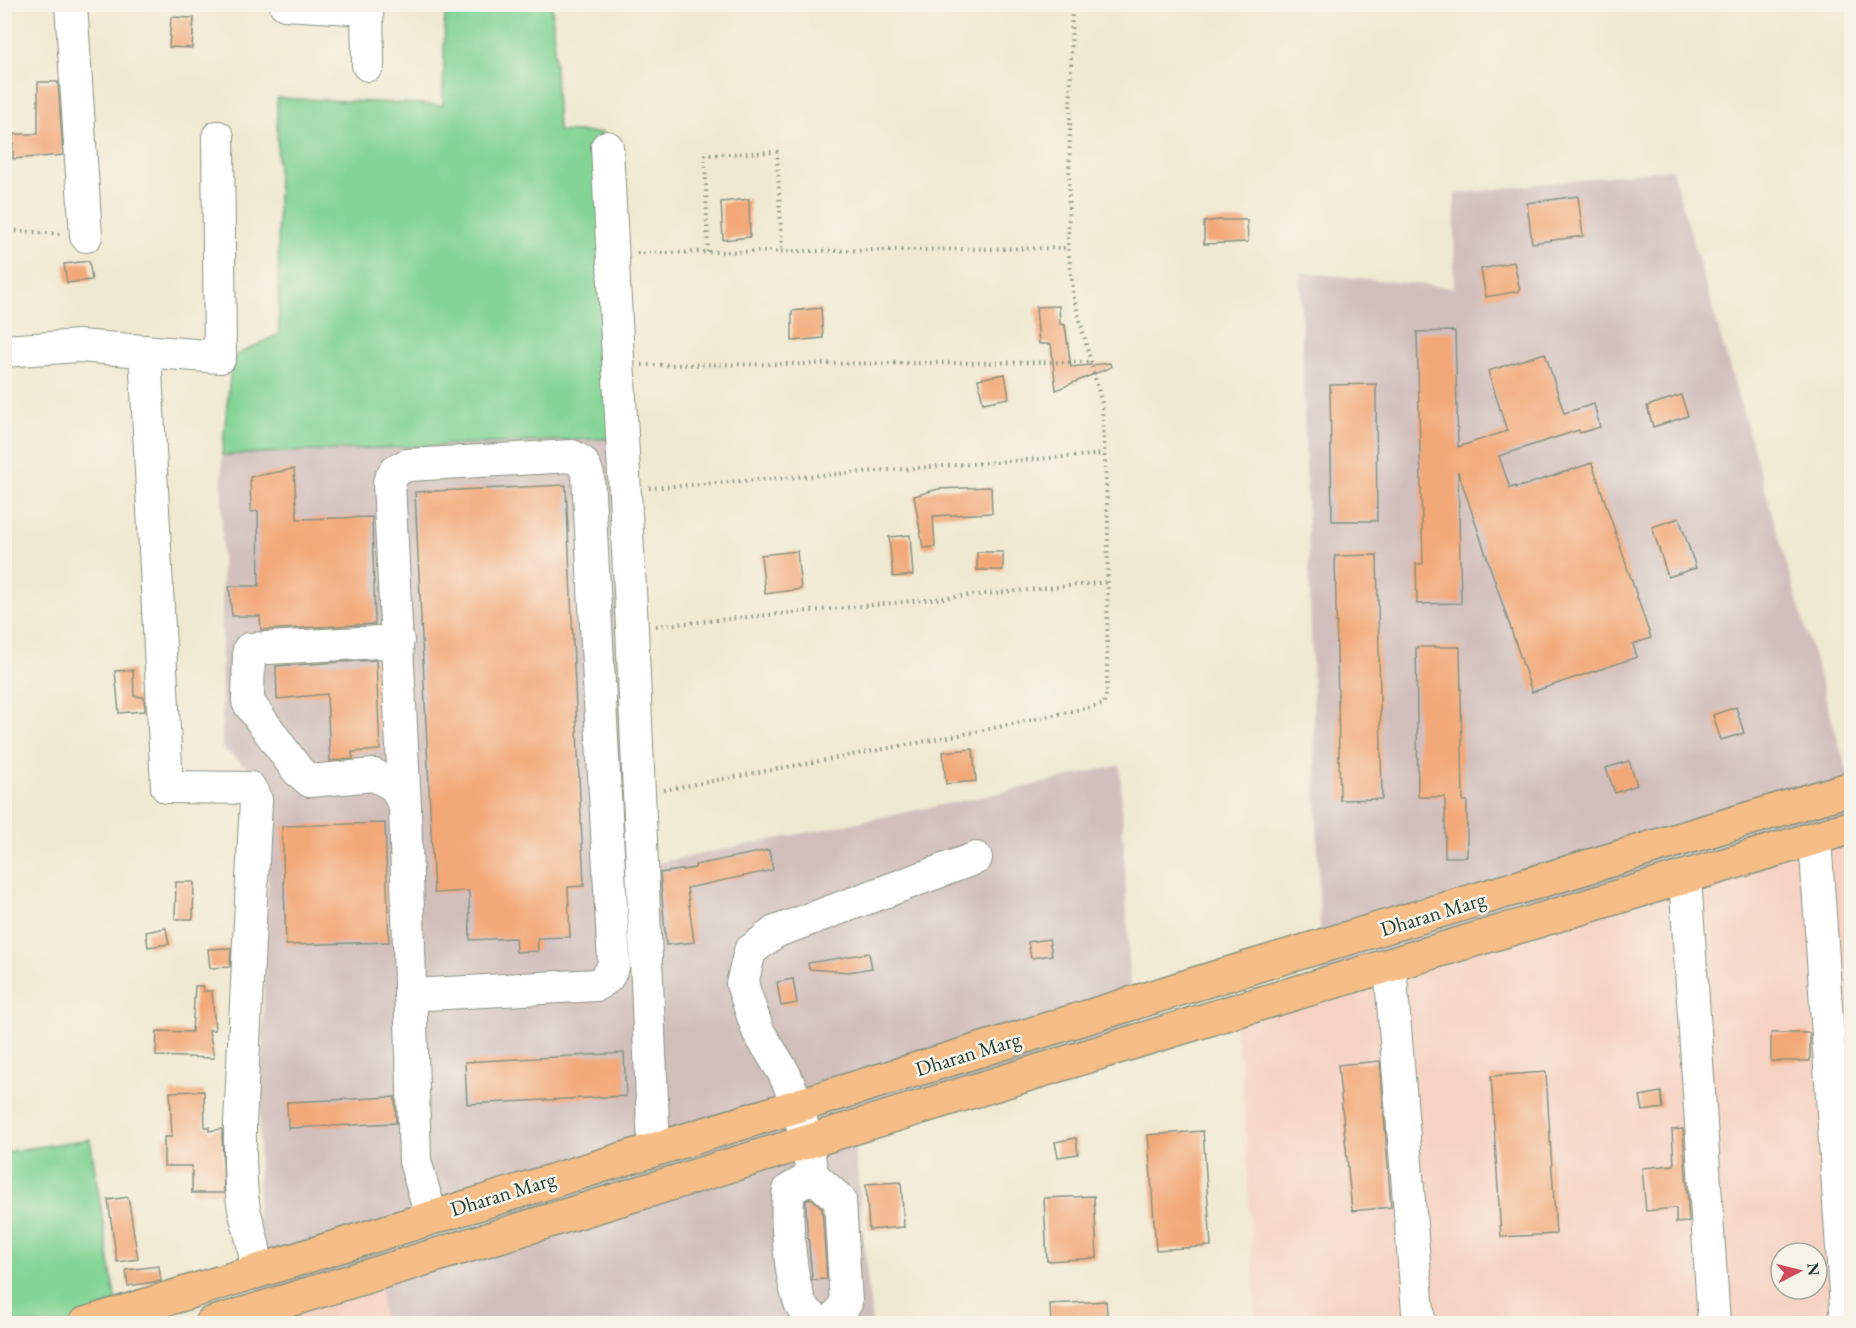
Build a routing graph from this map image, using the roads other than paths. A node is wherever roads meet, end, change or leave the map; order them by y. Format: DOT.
graph roads {
  1 [pos="71,4"];
  2 [pos="285,4"];
  3 [pos="367,7"];
  4 [pos="368,65"];
  5 [pos="218,137"];
  6 [pos="607,147"];
  7 [pos="86,236"];
  8 [pos="4,351"];
  9 [pos="145,351"];
  10 [pos="398,641"];
  11 [pos="1851,788"];
  12 [pos="405,807"];
  13 [pos="1851,827"];
  14 [pos="1815,838"];
  15 [pos="976,858"];
  16 [pos="1684,878"];
  17 [pos="1390,966"];
  18 [pos="410,995"];
  19 [pos="798,1105"];
  20 [pos="808,1142"];
  21 [pos="654,1148"];
  22 [pos="813,1176"];
  23 [pos="431,1216"];
  24 [pos="256,1269"];
  25 [pos="264,1316"];
  26 [pos="85,1323"];
  27 [pos="211,1323"];
  28 [pos="821,1323"];
  29 [pos="832,1323"];
  30 [pos="1419,1323"];
  31 [pos="1714,1323"];
  32 [pos="1847,1323"];
  1 -- 7 [label="street"];
  2 -- 3 [label="street"];
  3 -- 4 [label="street"];
  5 -- 9 [label="street"];
  6 -- 21 [label="street"];
  8 -- 9 [label="street"];
  9 -- 24 [label="street"];
  10 -- 12 [label="street"];
  10 -- 12 [label="street"];
  10 -- 18 [label="street"];
  11 -- 19 [label="main road, Dharan Marg"];
  12 -- 18 [label="street"];
  13 -- 14 [label="main road, Dharan Marg"];
  14 -- 16 [label="main road, Dharan Marg"];
  14 -- 32 [label="street"];
  15 -- 19 [label="street"];
  16 -- 17 [label="main road, Dharan Marg"];
  16 -- 31 [label="street"];
  17 -- 20 [label="main road, Dharan Marg"];
  17 -- 30 [label="street"];
  18 -- 23 [label="street"];
  19 -- 20 [label="street"];
  19 -- 21 [label="main road, Dharan Marg"];
  20 -- 22 [label="street"];
  20 -- 25 [label="main road, Dharan Marg"];
  21 -- 23 [label="main road, Dharan Marg"];
  22 -- 28 [label="street"];
  22 -- 29 [label="street"];
  23 -- 24 [label="main road, Dharan Marg"];
  24 -- 26 [label="main road, Dharan Marg"];
  25 -- 27 [label="main road, Dharan Marg"];
}
